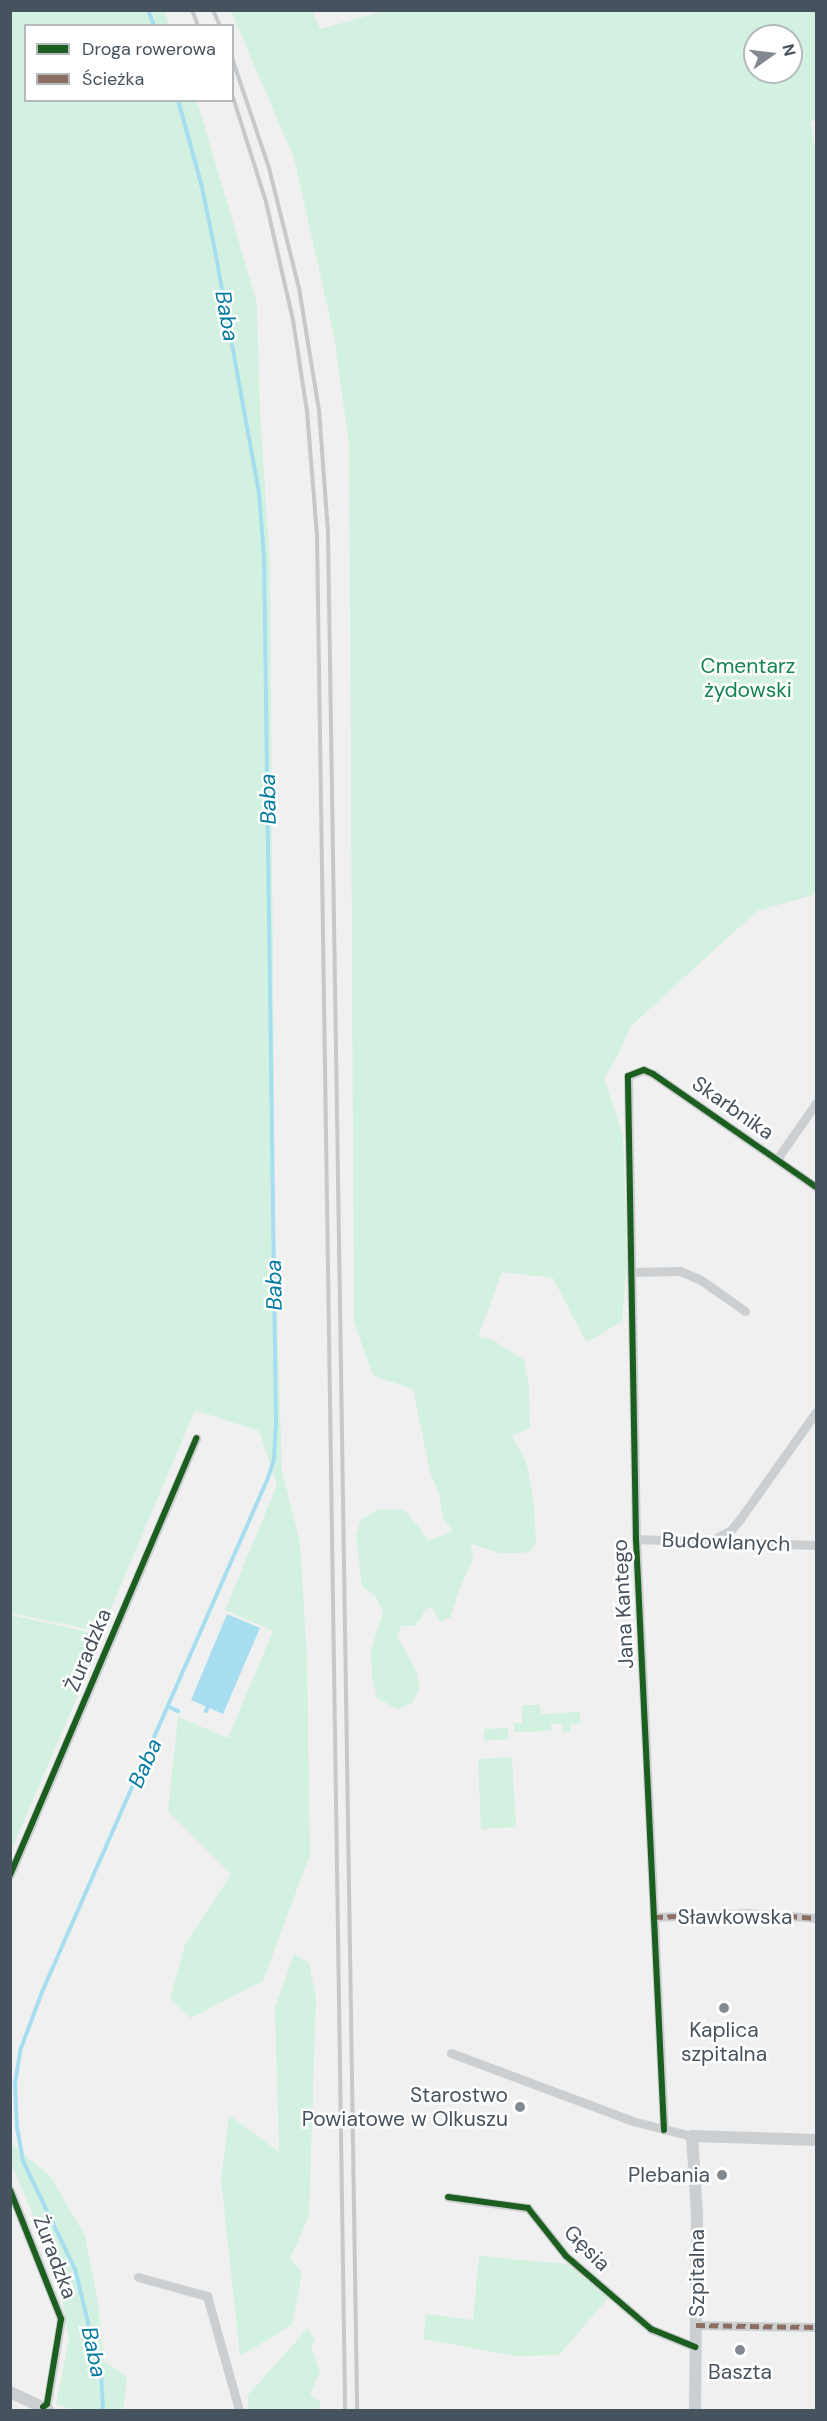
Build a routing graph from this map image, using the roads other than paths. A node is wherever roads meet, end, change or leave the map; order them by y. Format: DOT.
graph roads {
  1 [pos="628,1076"];
  2 [pos="816,1103"];
  3 [pos="777,1159"];
  4 [pos="816,1187"];
  5 [pos="631,1272"];
  6 [pos="745,1311"];
  7 [pos="816,1412"];
  8 [pos="196,1438"];
  9 [pos="636,1539"];
  10 [pos="709,1541"];
  11 [pos="816,1545"];
  12 [pos="10,1875"];
  13 [pos="654,1917"];
  14 [pos="816,1918"];
  15 [pos="451,2053"];
  16 [pos="664,2130"];
  17 [pos="692,2136"];
  18 [pos="816,2140"];
  19 [pos="10,2190"];
  20 [pos="448,2197"];
  21 [pos="138,2277"];
  22 [pos="696,2325"];
  23 [pos="816,2327"];
  24 [pos="695,2347"];
  25 [pos="10,2392"];
  26 [pos="45,2409"];
  27 [pos="239,2410"];
  28 [pos="695,2410"];
  1 -- 3 [label="street, Skarbnika"];
  1 -- 5 [label="street, Jana Kantego"];
  2 -- 3 [label="street"];
  3 -- 4 [label="street, Skarbnika"];
  5 -- 6 [label="street"];
  5 -- 9 [label="street, Jana Kantego"];
  7 -- 10 [label="street"];
  8 -- 12 [label="street, Żuradzka"];
  9 -- 10 [label="street, Budowlanych"];
  9 -- 13 [label="street, Jana Kantego"];
  10 -- 11 [label="street, Budowlanych"];
  13 -- 14 [label="street, Sławkowska"];
  13 -- 16 [label="street, Jana Kantego"];
  15 -- 16 [label="street"];
  16 -- 17 [label="street"];
  17 -- 18 [label="street"];
  17 -- 22 [label="street, Szpitalna"];
  19 -- 26 [label="street, Żuradzka"];
  20 -- 24 [label="street, Gęsia"];
  21 -- 27 [label="street"];
  22 -- 23 [label="street"];
  22 -- 24 [label="street, Szpitalna"];
  24 -- 28 [label="street, Szpitalna"];
  25 -- 26 [label="street, Żuradzka"];
}
